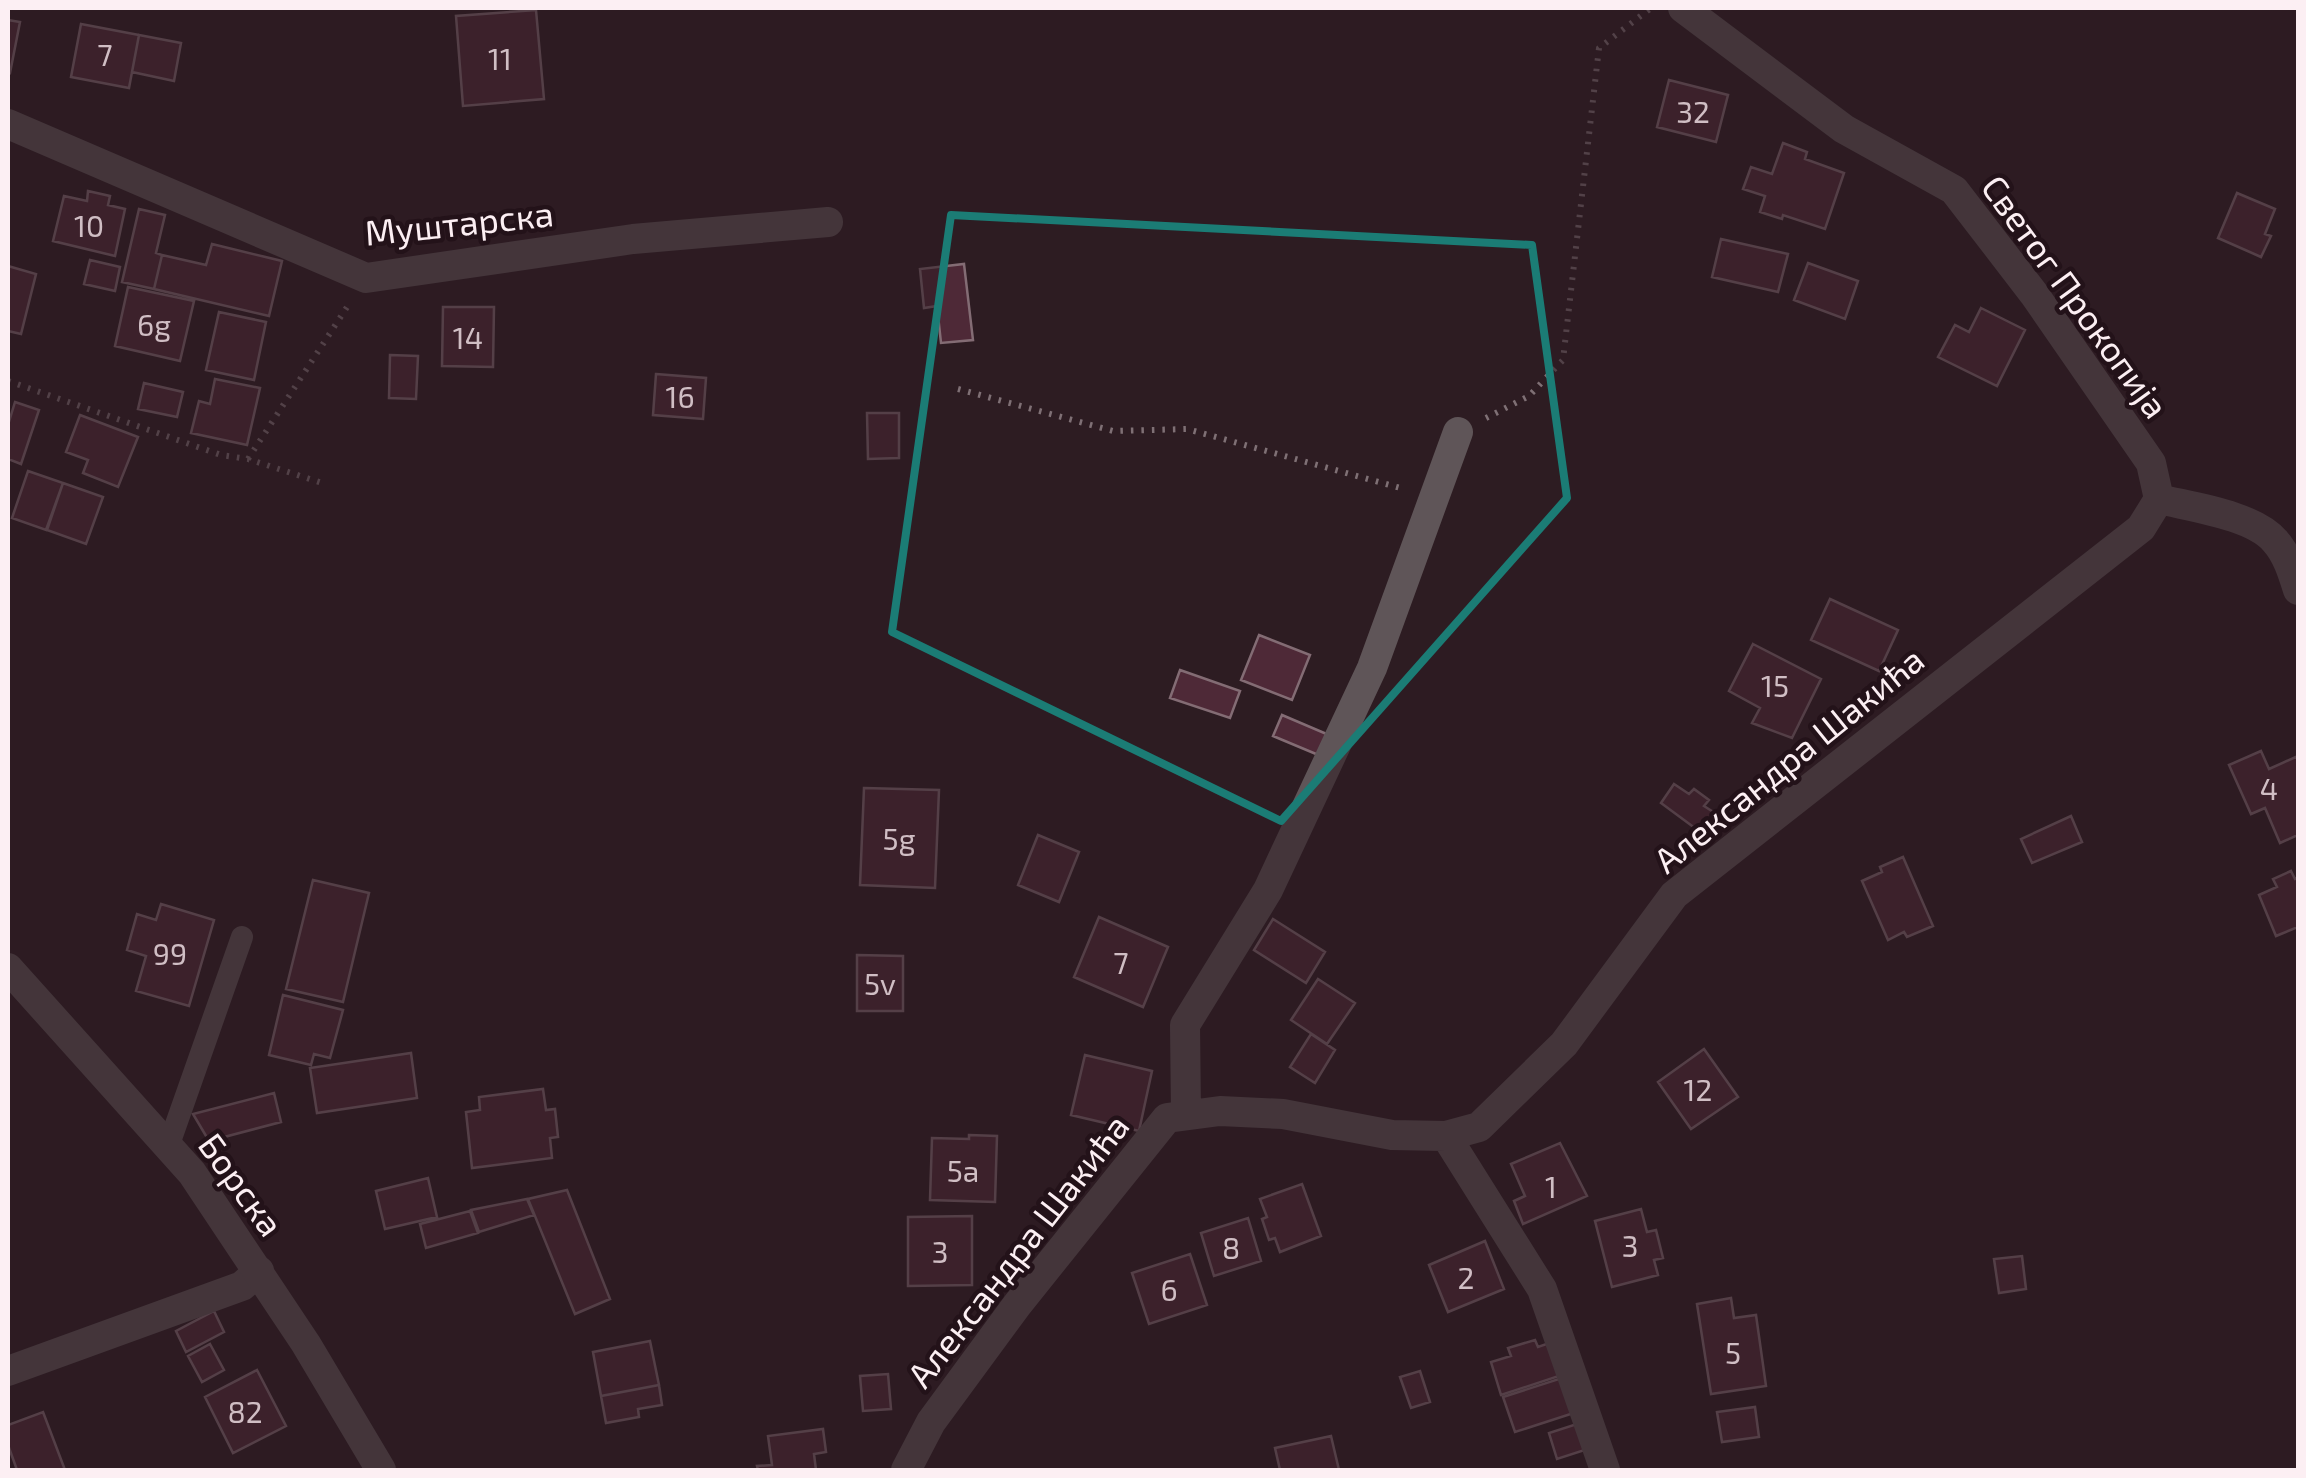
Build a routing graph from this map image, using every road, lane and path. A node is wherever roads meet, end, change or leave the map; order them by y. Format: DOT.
graph roads {
  1 [pos="1652,8"];
  2 [pos="1684,8"];
  3 [pos="8,124"];
  4 [pos="828,222"];
  5 [pos="366,278"];
  6 [pos="8,381"];
  7 [pos="958,389"];
  8 [pos="1458,432"];
  9 [pos="248,459"];
  10 [pos="324,484"];
  11 [pos="1434,497"];
  12 [pos="2159,499"];
  13 [pos="2288,540"];
  14 [pos="2298,590"];
  15 [pos="242,937"];
  16 [pos="8,968"];
  17 [pos="1186,1115"];
  18 [pos="1446,1136"];
  19 [pos="168,1146"];
  20 [pos="259,1271"];
  21 [pos="8,1371"];
  22 [pos="381,1470"];
  23 [pos="906,1470"];
  24 [pos="1605,1470"];
  1 -- 8 [label="path"];
  2 -- 12 [label="street, Светог Прокопија"];
  3 -- 5 [label="street, Муштарска"];
  4 -- 5 [label="street, Муштарска"];
  5 -- 9 [label="path"];
  6 -- 9 [label="path"];
  7 -- 11 [label="path"];
  8 -- 11 [label="street"];
  9 -- 10 [label="path"];
  11 -- 17 [label="street"];
  12 -- 13 [label="street"];
  12 -- 18 [label="street, Александра Шакића"];
  13 -- 14 [label="street"];
  15 -- 19 [label="lane"];
  16 -- 19 [label="street, Борска"];
  17 -- 18 [label="street, Александра Шакића"];
  17 -- 23 [label="street, Александра Шакића"];
  18 -- 24 [label="street"];
  19 -- 20 [label="street, Борска"];
  20 -- 21 [label="street"];
  20 -- 22 [label="street, Борска"];
}
